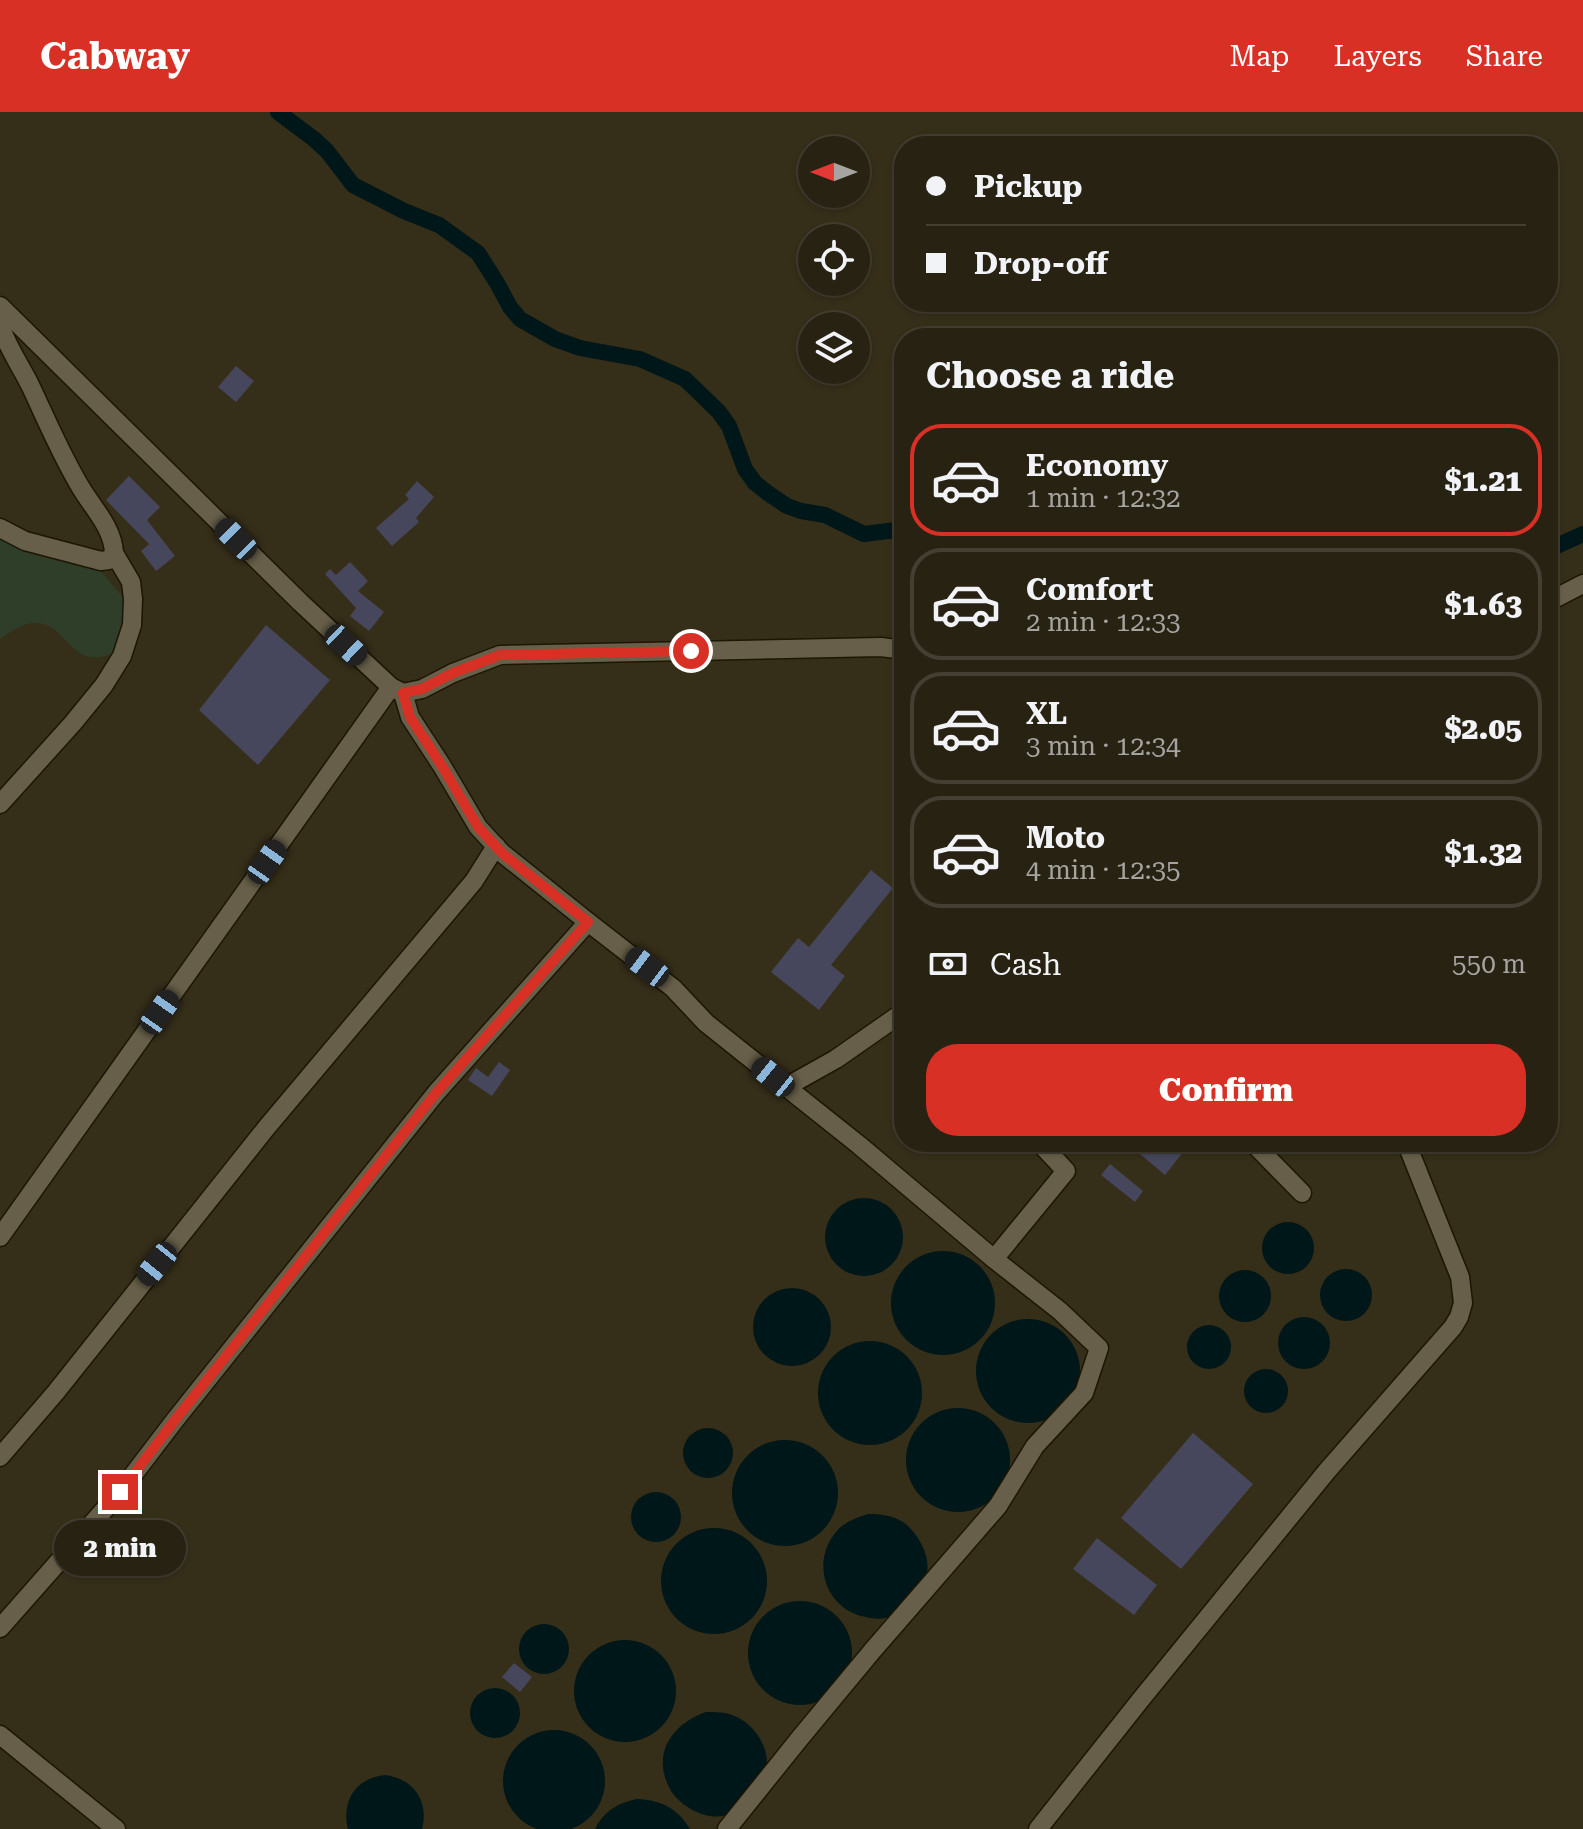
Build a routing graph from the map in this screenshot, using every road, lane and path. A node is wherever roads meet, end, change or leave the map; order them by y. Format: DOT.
graph roads {
  1 [pos="0,306"];
  2 [pos="0,325"];
  3 [pos="0,528"];
  4 [pos="114,553"];
  5 [pos="1583,584"];
  6 [pos="1558,597"];
  7 [pos="894,649"];
  8 [pos="397,690"];
  9 [pos="0,804"];
  10 [pos="496,846"];
  11 [pos="588,922"];
  12 [pos="894,1018"];
  13 [pos="786,1087"];
  14 [pos="1048,1152"];
  15 [pos="1262,1152"];
  16 [pos="1410,1152"];
  17 [pos="1302,1193"];
  18 [pos="0,1237"];
  19 [pos="994,1259"];
  20 [pos="0,1457"];
  21 [pos="0,1628"];
  22 [pos="0,1735"];
  23 [pos="116,1829"];
  24 [pos="727,1829"];
  25 [pos="1038,1829"];
  1 -- 8 [label="street"];
  2 -- 4 [label="street"];
  3 -- 4 [label="street"];
  4 -- 9 [label="street"];
  5 -- 6 [label="street"];
  7 -- 8 [label="street"];
  8 -- 10 [label="street"];
  8 -- 18 [label="street"];
  10 -- 11 [label="street"];
  10 -- 20 [label="street"];
  11 -- 13 [label="street"];
  11 -- 21 [label="street"];
  12 -- 13 [label="street"];
  13 -- 19 [label="street"];
  14 -- 19 [label="street"];
  15 -- 17 [label="street"];
  16 -- 25 [label="street"];
  19 -- 24 [label="street"];
  22 -- 23 [label="street"];
}
